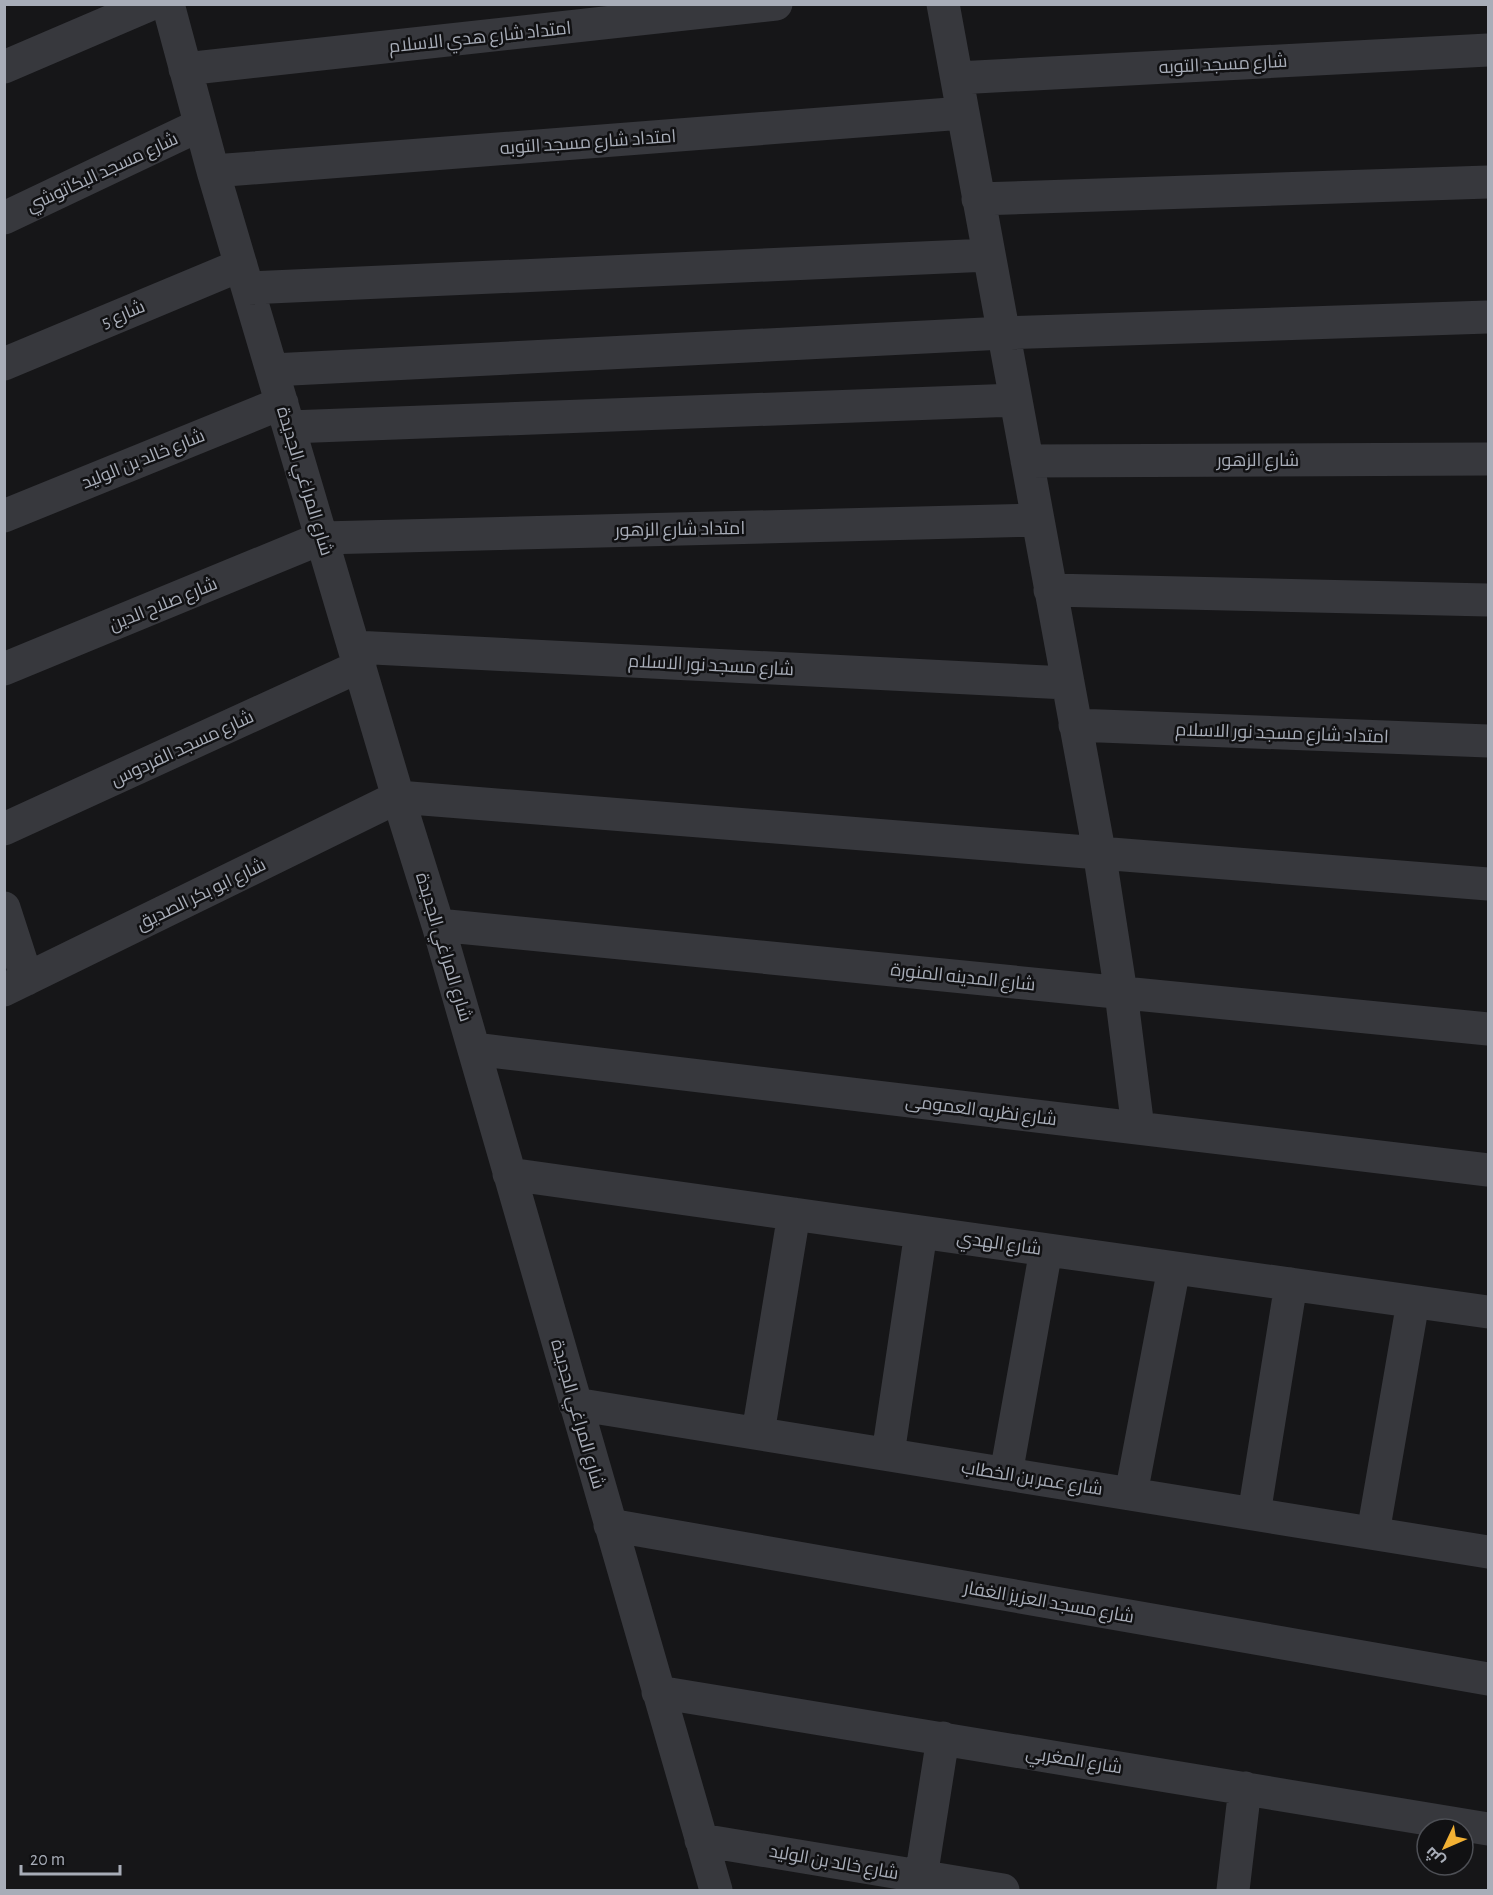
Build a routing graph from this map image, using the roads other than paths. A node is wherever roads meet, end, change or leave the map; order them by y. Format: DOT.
graph roads {
  1 [pos="151,4"];
  2 [pos="168,4"];
  3 [pos="776,4"];
  4 [pos="943,4"];
  5 [pos="1488,50"];
  6 [pos="4,67"];
  7 [pos="185,69"];
  8 [pos="957,78"];
  9 [pos="963,113"];
  10 [pos="200,126"];
  11 [pos="213,171"];
  12 [pos="1488,182"];
  13 [pos="978,199"];
  14 [pos="4,218"];
  15 [pos="989,255"];
  16 [pos="245,277"];
  17 [pos="1488,318"];
  18 [pos="1004,333"];
  19 [pos="4,364"];
  20 [pos="272,370"];
  21 [pos="1016,400"];
  22 [pos="285,415"];
  23 [pos="1488,459"];
  24 [pos="1027,461"];
  25 [pos="4,516"];
  26 [pos="1037,520"];
  27 [pos="322,538"];
  28 [pos="1050,590"];
  29 [pos="1488,600"];
  30 [pos="357,657"];
  31 [pos="4,669"];
  32 [pos="1067,683"];
  33 [pos="1075,725"];
  34 [pos="1488,741"];
  35 [pos="399,797"];
  36 [pos="4,829"];
  37 [pos="1099,851"];
  38 [pos="1488,884"];
  39 [pos="4,908"];
  40 [pos="438,925"];
  41 [pos="16,985"];
  42 [pos="1121,993"];
  43 [pos="1488,1029"];
  44 [pos="474,1049"];
  45 [pos="1138,1128"];
  46 [pos="1488,1170"];
  47 [pos="509,1174"];
  48 [pos="794,1214"];
  49 [pos="921,1232"];
  50 [pos="1046,1250"];
  51 [pos="1174,1268"];
  52 [pos="1291,1284"];
  53 [pos="1413,1302"];
  54 [pos="1488,1312"];
  55 [pos="575,1404"];
  56 [pos="758,1433"];
  57 [pos="888,1454"];
  58 [pos="1006,1474"];
  59 [pos="1131,1494"];
  60 [pos="1254,1514"];
  61 [pos="610,1525"];
  62 [pos="1374,1533"];
  63 [pos="1488,1552"];
  64 [pos="1488,1679"];
  65 [pos="658,1692"];
  66 [pos="943,1738"];
  67 [pos="1245,1788"];
  68 [pos="1488,1829"];
  69 [pos="701,1840"];
  70 [pos="920,1884"];
  71 [pos="716,1890"];
  72 [pos="1004,1890"];
  73 [pos="1233,1890"];
  1 -- 6 [label="street"];
  2 -- 7 [label="street, شارع المراغي الجديدة"];
  3 -- 7 [label="street, امتداد شارع هدي الاسلام"];
  4 -- 8 [label="street"];
  5 -- 8 [label="street, شارع مسجد التوبه"];
  7 -- 10 [label="street, شارع المراغي الجديدة"];
  8 -- 9 [label="street"];
  9 -- 11 [label="street, امتداد شارع مسجد التوبه"];
  9 -- 13 [label="street"];
  10 -- 11 [label="street, شارع المراغي الجديدة"];
  10 -- 14 [label="street, شارع مسجد البكاتوشي"];
  11 -- 16 [label="street, شارع المراغي الجديدة"];
  12 -- 13 [label="street"];
  13 -- 15 [label="street"];
  15 -- 16 [label="street"];
  15 -- 18 [label="street"];
  16 -- 19 [label="street, شارع 5"];
  16 -- 20 [label="street, شارع المراغي الجديدة"];
  17 -- 18 [label="street"];
  18 -- 20 [label="street"];
  18 -- 21 [label="street"];
  20 -- 22 [label="street, شارع المراغي الجديدة"];
  21 -- 22 [label="street"];
  21 -- 24 [label="street"];
  22 -- 25 [label="street, شارع خالد بن الوليد"];
  22 -- 27 [label="street, شارع المراغي الجديدة"];
  23 -- 24 [label="street, شارع الزهور"];
  24 -- 26 [label="street"];
  26 -- 27 [label="street, امتداد شارع الزهور"];
  26 -- 28 [label="street"];
  27 -- 30 [label="street, شارع المراغي الجديدة"];
  27 -- 31 [label="street, شارع صلاح الدين"];
  28 -- 29 [label="street"];
  28 -- 32 [label="street"];
  30 -- 32 [label="street, شارع مسجد نور الاسلام"];
  30 -- 35 [label="street, شارع المراغي الجديدة"];
  30 -- 36 [label="street, شارع مسجد الفردوس"];
  32 -- 33 [label="street"];
  33 -- 34 [label="street, امتداد شارع مسجد نور الاسلام"];
  33 -- 37 [label="street"];
  35 -- 37 [label="street"];
  35 -- 40 [label="street, شارع المراغي الجديدة"];
  35 -- 41 [label="street, شارع ابو بكر الصديق"];
  37 -- 38 [label="street"];
  37 -- 42 [label="street"];
  39 -- 41 [label="street"];
  40 -- 42 [label="street, شارع المدينه المنورة"];
  40 -- 44 [label="street, شارع المراغي الجديدة"];
  42 -- 43 [label="street, شارع المدينه المنورة"];
  42 -- 45 [label="street"];
  44 -- 45 [label="street, شارع نظريه العمومى"];
  44 -- 47 [label="street, شارع المراغي الجديدة"];
  45 -- 46 [label="street, شارع نظريه العمومى"];
  47 -- 48 [label="street, شارع الهدي"];
  47 -- 55 [label="street, شارع المراغي الجديدة"];
  48 -- 49 [label="street, شارع الهدي"];
  48 -- 56 [label="street"];
  49 -- 50 [label="street, شارع الهدي"];
  49 -- 57 [label="street"];
  50 -- 51 [label="street, شارع الهدي"];
  50 -- 58 [label="street"];
  51 -- 52 [label="street, شارع الهدي"];
  51 -- 59 [label="street"];
  52 -- 53 [label="street, شارع الهدي"];
  52 -- 60 [label="street"];
  53 -- 54 [label="street, شارع الهدي"];
  53 -- 62 [label="street"];
  55 -- 56 [label="street, شارع عمر بن الخطاب"];
  55 -- 61 [label="street, شارع المراغي الجديدة"];
  56 -- 57 [label="street, شارع عمر بن الخطاب"];
  57 -- 58 [label="street, شارع عمر بن الخطاب"];
  58 -- 59 [label="street, شارع عمر بن الخطاب"];
  59 -- 60 [label="street, شارع عمر بن الخطاب"];
  60 -- 62 [label="street, شارع عمر بن الخطاب"];
  61 -- 64 [label="street, شارع مسجد العزيز الغفار"];
  61 -- 65 [label="street, شارع المراغي الجديدة"];
  62 -- 63 [label="street, شارع عمر بن الخطاب"];
  65 -- 66 [label="street, شارع المغربي"];
  65 -- 69 [label="street, شارع المراغي الجديدة"];
  66 -- 67 [label="street, شارع المغربي"];
  66 -- 70 [label="street"];
  67 -- 68 [label="street, شارع المغربي"];
  67 -- 73 [label="street"];
  69 -- 70 [label="street, شارع خالد بن الوليد"];
  69 -- 71 [label="street, شارع المراغي الجديدة"];
  70 -- 72 [label="street, شارع خالد بن الوليد"];
}
